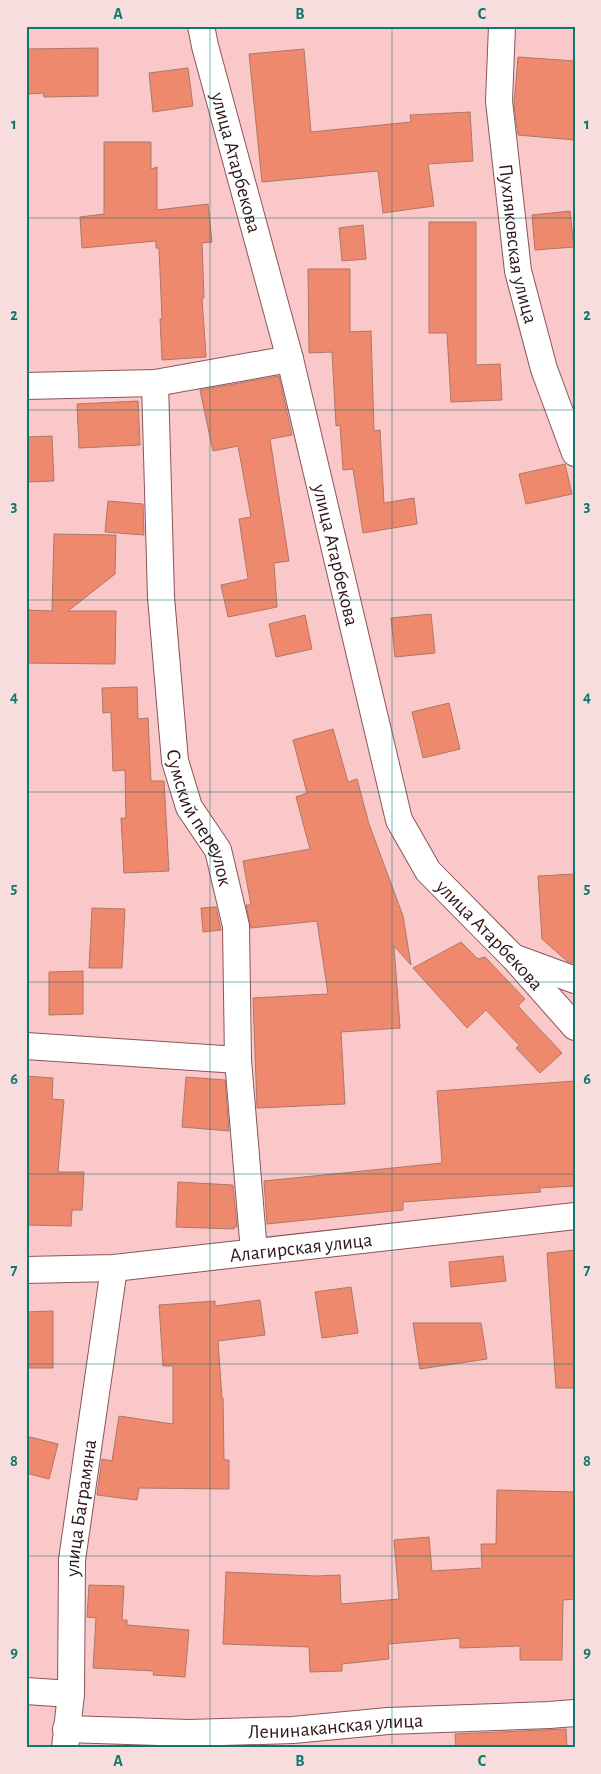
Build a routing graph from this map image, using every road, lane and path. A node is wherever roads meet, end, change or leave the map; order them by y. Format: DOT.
graph roads {
  1 [pos="201,26"];
  2 [pos="502,26"];
  3 [pos="290,359"];
  4 [pos="155,383"];
  5 [pos="26,386"];
  6 [pos="575,453"];
  7 [pos="514,958"];
  8 [pos="575,980"];
  9 [pos="575,1027"];
  10 [pos="26,1046"];
  11 [pos="238,1060"];
  12 [pos="575,1216"];
  13 [pos="254,1252"];
  14 [pos="114,1268"];
  15 [pos="26,1270"];
  16 [pos="26,1691"];
  17 [pos="71,1694"];
  18 [pos="575,1713"];
  19 [pos="65,1739"];
  1 -- 3 [label="street, улица Атарбекова"];
  2 -- 6 [label="street, Пухляковская улица"];
  3 -- 4 [label="street"];
  3 -- 7 [label="street, улица Атарбекова"];
  4 -- 5 [label="street"];
  4 -- 11 [label="street, Сумский переулок"];
  7 -- 8 [label="street"];
  7 -- 9 [label="street, улица Атарбекова"];
  10 -- 11 [label="street"];
  11 -- 13 [label="street, Сумский переулок"];
  12 -- 13 [label="street, Алагирская улица"];
  13 -- 14 [label="street, Алагирская улица"];
  14 -- 15 [label="street, Алагирская улица"];
  14 -- 17 [label="street, улица Баграмяна"];
  16 -- 17 [label="street"];
  17 -- 19 [label="street, улица Баграмяна"];
  18 -- 19 [label="street, Ленинаканская улица"];
}
